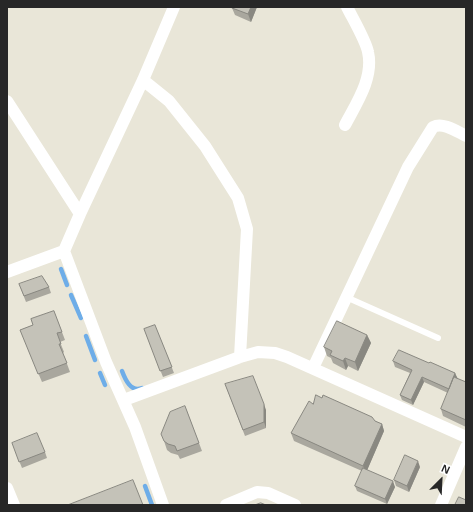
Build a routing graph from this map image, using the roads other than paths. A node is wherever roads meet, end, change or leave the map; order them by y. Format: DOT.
graph roads {
  1 [pos="174,7"];
  2 [pos="347,7"];
  3 [pos="143,80"];
  4 [pos="7,101"];
  5 [pos="345,125"];
  6 [pos="466,136"];
  7 [pos="80,214"];
  8 [pos="64,251"];
  9 [pos="7,272"];
  10 [pos="346,297"];
  11 [pos="438,338"];
  12 [pos="240,357"];
  13 [pos="313,368"];
  14 [pos="124,400"];
  15 [pos="466,437"];
  16 [pos="466,447"];
  17 [pos="7,488"];
  18 [pos="14,505"];
  19 [pos="162,505"];
  20 [pos="226,505"];
  21 [pos="294,505"];
  22 [pos="441,505"];
  1 -- 3 [label="street"];
  2 -- 5 [label="street"];
  3 -- 7 [label="street"];
  3 -- 12 [label="street"];
  4 -- 7 [label="street"];
  6 -- 10 [label="street"];
  7 -- 8 [label="street"];
  8 -- 9 [label="street"];
  8 -- 14 [label="street"];
  10 -- 11 [label="lane"];
  10 -- 13 [label="street"];
  12 -- 13 [label="street"];
  12 -- 14 [label="street"];
  13 -- 15 [label="street"];
  14 -- 19 [label="street"];
  16 -- 22 [label="street"];
  17 -- 18 [label="street"];
  20 -- 21 [label="street"];
}
